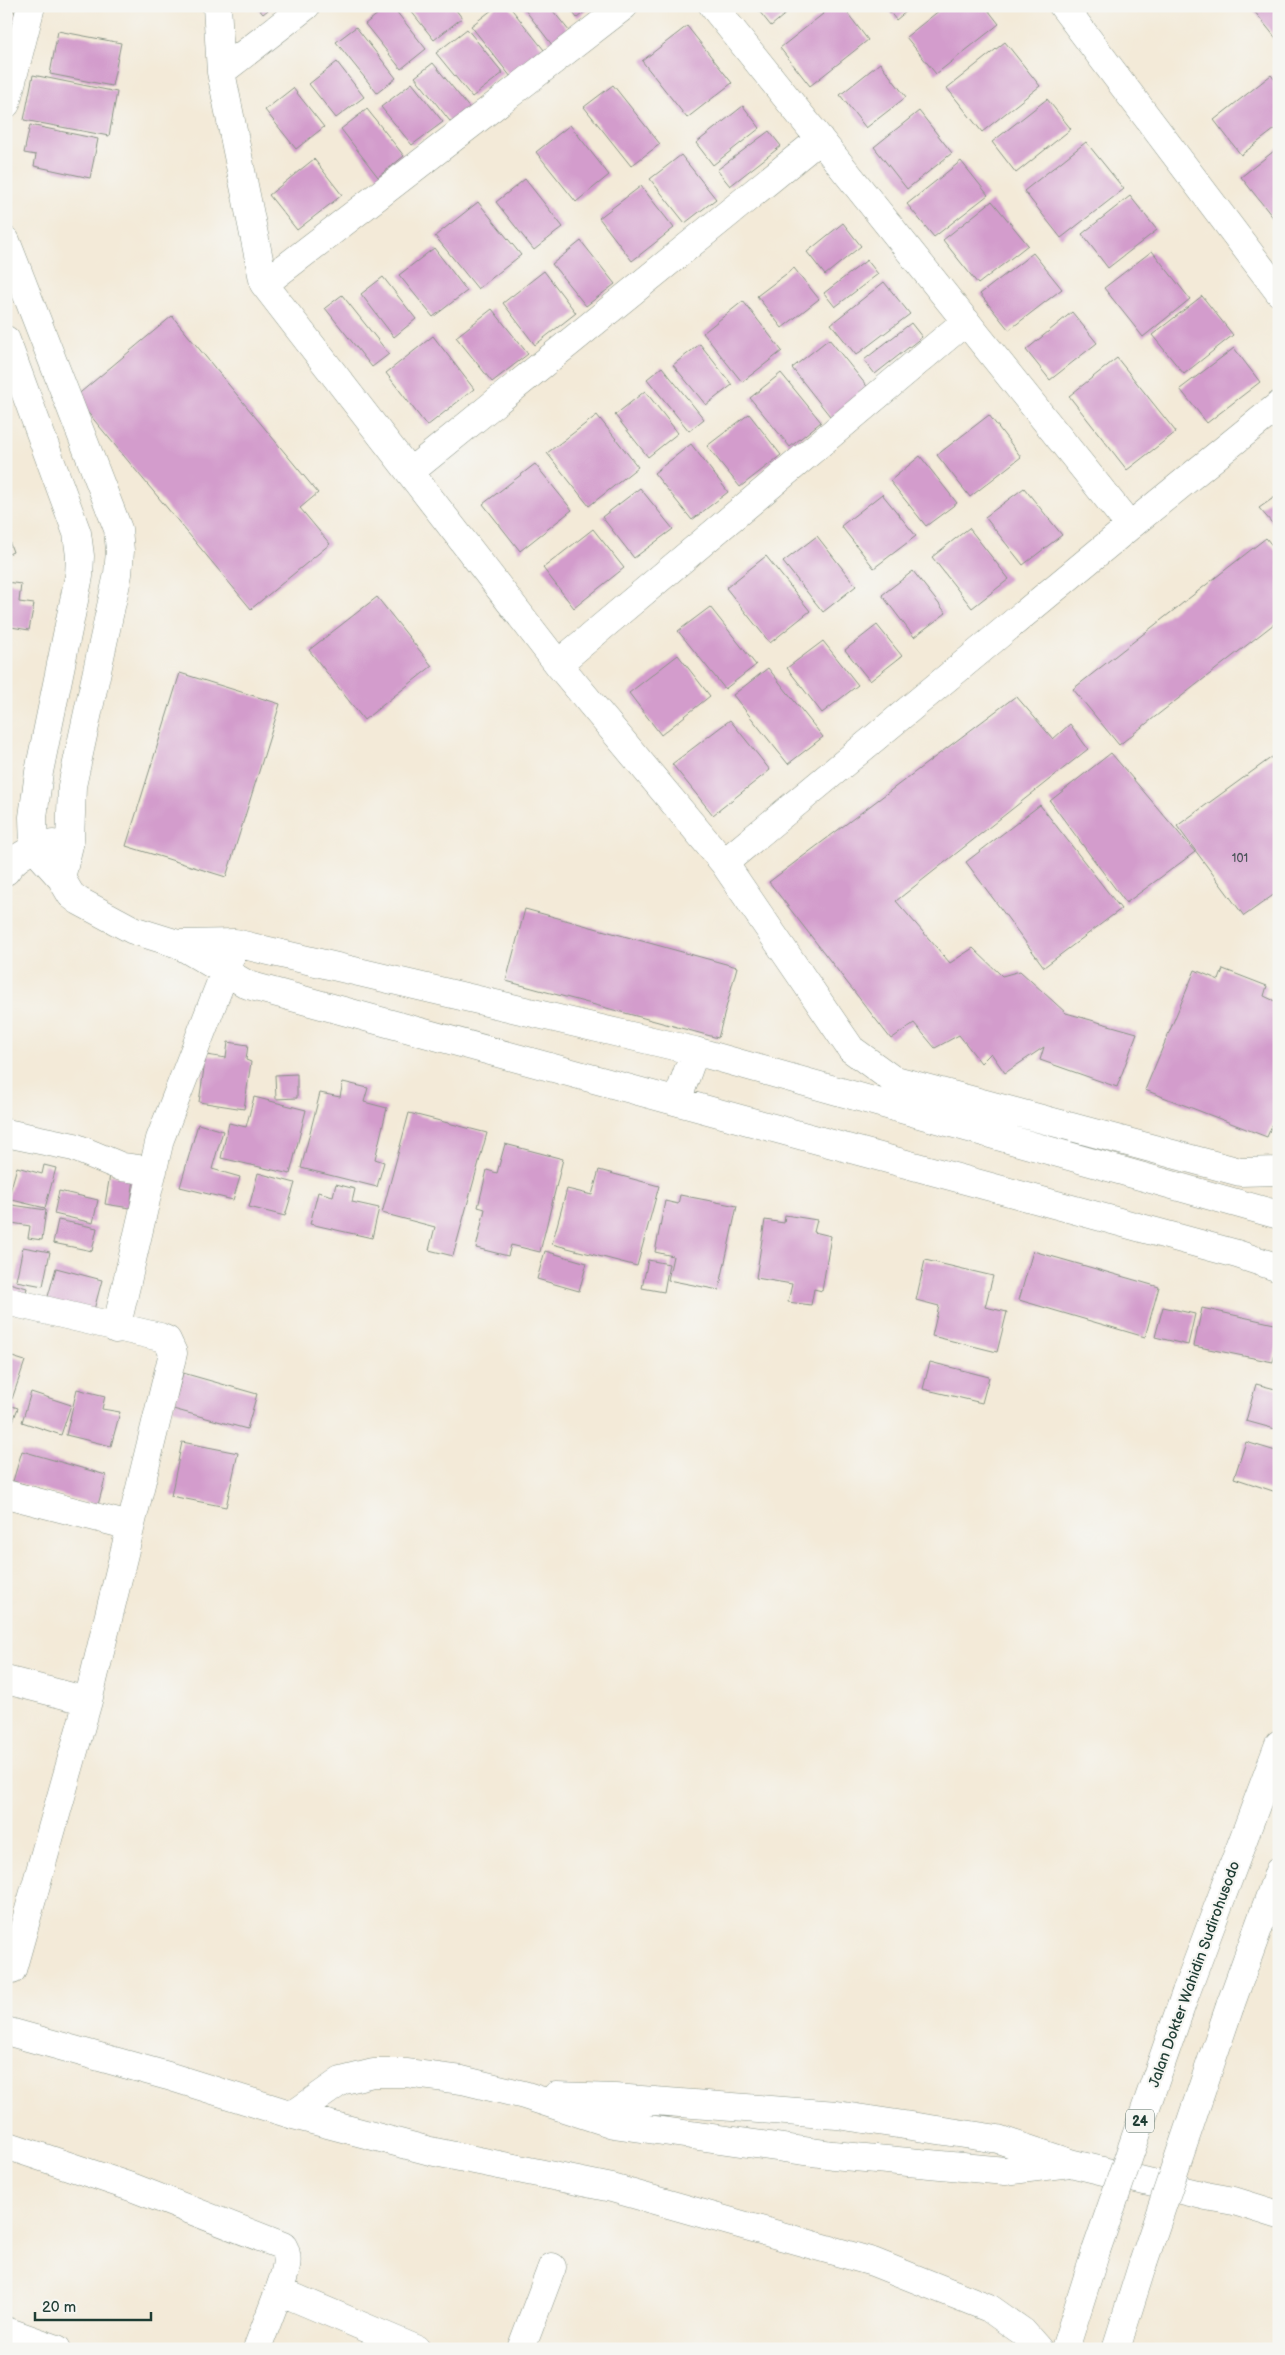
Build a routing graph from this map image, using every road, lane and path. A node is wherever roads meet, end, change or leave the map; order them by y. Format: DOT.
graph roads {
  1 [pos="31,6"];
  2 [pos="217,6"];
  3 [pos="306,6"];
  4 [pos="624,6"];
  5 [pos="713,6"];
  6 [pos="1063,6"];
  7 [pos="221,72"];
  8 [pos="6,104"];
  9 [pos="820,140"];
  10 [pos="6,241"];
  11 [pos="264,284"];
  12 [pos="1279,292"];
  13 [pos="966,321"];
  14 [pos="6,340"];
  15 [pos="1279,405"];
  16 [pos="410,472"];
  17 [pos="1130,526"];
  18 [pos="558,664"];
  19 [pos="70,841"];
  20 [pos="34,848"];
  21 [pos="724,863"];
  22 [pos="6,871"];
  23 [pos="61,878"];
  24 [pos="235,943"];
  25 [pos="178,944"];
  26 [pos="226,972"];
  27 [pos="695,1051"];
  28 [pos="677,1100"];
  29 [pos="6,1133"];
  30 [pos="153,1171"];
  31 [pos="1279,1171"];
  32 [pos="1279,1215"];
  33 [pos="1279,1268"];
  34 [pos="6,1301"];
  35 [pos="116,1328"];
  36 [pos="6,1494"];
  37 [pos="130,1526"];
  38 [pos="6,1680"];
  39 [pos="88,1701"];
  40 [pos="1279,1744"];
  41 [pos="1279,1871"];
  42 [pos="12,1970"];
  43 [pos="6,2031"];
  44 [pos="524,2095"];
  45 [pos="294,2115"];
  46 [pos="6,2145"];
  47 [pos="1070,2163"];
  48 [pos="1277,2214"];
  49 [pos="552,2267"];
  50 [pos="279,2291"];
  51 [pos="6,2331"];
  52 [pos="57,2349"];
  53 [pos="258,2349"];
  54 [pos="416,2349"];
  55 [pos="521,2349"];
  56 [pos="1038,2349"];
  57 [pos="1065,2349"];
  58 [pos="1116,2349"];
  1 -- 8 [label="main road"];
  2 -- 7 [label="main road"];
  3 -- 7 [label="main road"];
  4 -- 11 [label="main road"];
  5 -- 9 [label="main road"];
  6 -- 12 [label="main road"];
  7 -- 11 [label="main road"];
  9 -- 13 [label="main road"];
  9 -- 16 [label="main road"];
  10 -- 19 [label="main road"];
  11 -- 16 [label="main road"];
  13 -- 17 [label="main road"];
  13 -- 18 [label="main road"];
  14 -- 20 [label="main road"];
  15 -- 17 [label="main road"];
  16 -- 18 [label="main road"];
  17 -- 21 [label="main road"];
  18 -- 21 [label="main road"];
  19 -- 20 [label="main road"];
  19 -- 23 [label="main road"];
  20 -- 22 [label="main road"];
  20 -- 23 [label="main road"];
  21 -- 31 [label="main road"];
  23 -- 25 [label="main road"];
  24 -- 25 [label="main road"];
  24 -- 26 [label="main road"];
  24 -- 27 [label="main road"];
  25 -- 26 [label="main road"];
  26 -- 28 [label="main road"];
  26 -- 30 [label="main road"];
  27 -- 28 [label="main road"];
  27 -- 32 [label="main road"];
  28 -- 33 [label="main road"];
  29 -- 30 [label="main road"];
  30 -- 35 [label="main road"];
  34 -- 35 [label="main road"];
  35 -- 37 [label="main road"];
  36 -- 37 [label="main road"];
  37 -- 39 [label="main road"];
  38 -- 39 [label="main road"];
  39 -- 42 [label="main road"];
  40 -- 57 [label="main road, Jalan Dokter Wahidin Sudirohusodo / 24, bridge"];
  41 -- 58 [label="main road, bridge"];
  43 -- 45 [label="main road"];
  44 -- 45 [label="main road"];
  44 -- 47 [label="main road"];
  44 -- 47 [label="main road"];
  45 -- 56 [label="main road"];
  46 -- 50 [label="main road"];
  47 -- 48 [label="main road"];
  49 -- 55 [label="main road"];
  50 -- 53 [label="main road"];
  50 -- 54 [label="main road"];
  51 -- 52 [label="main road"];
}
